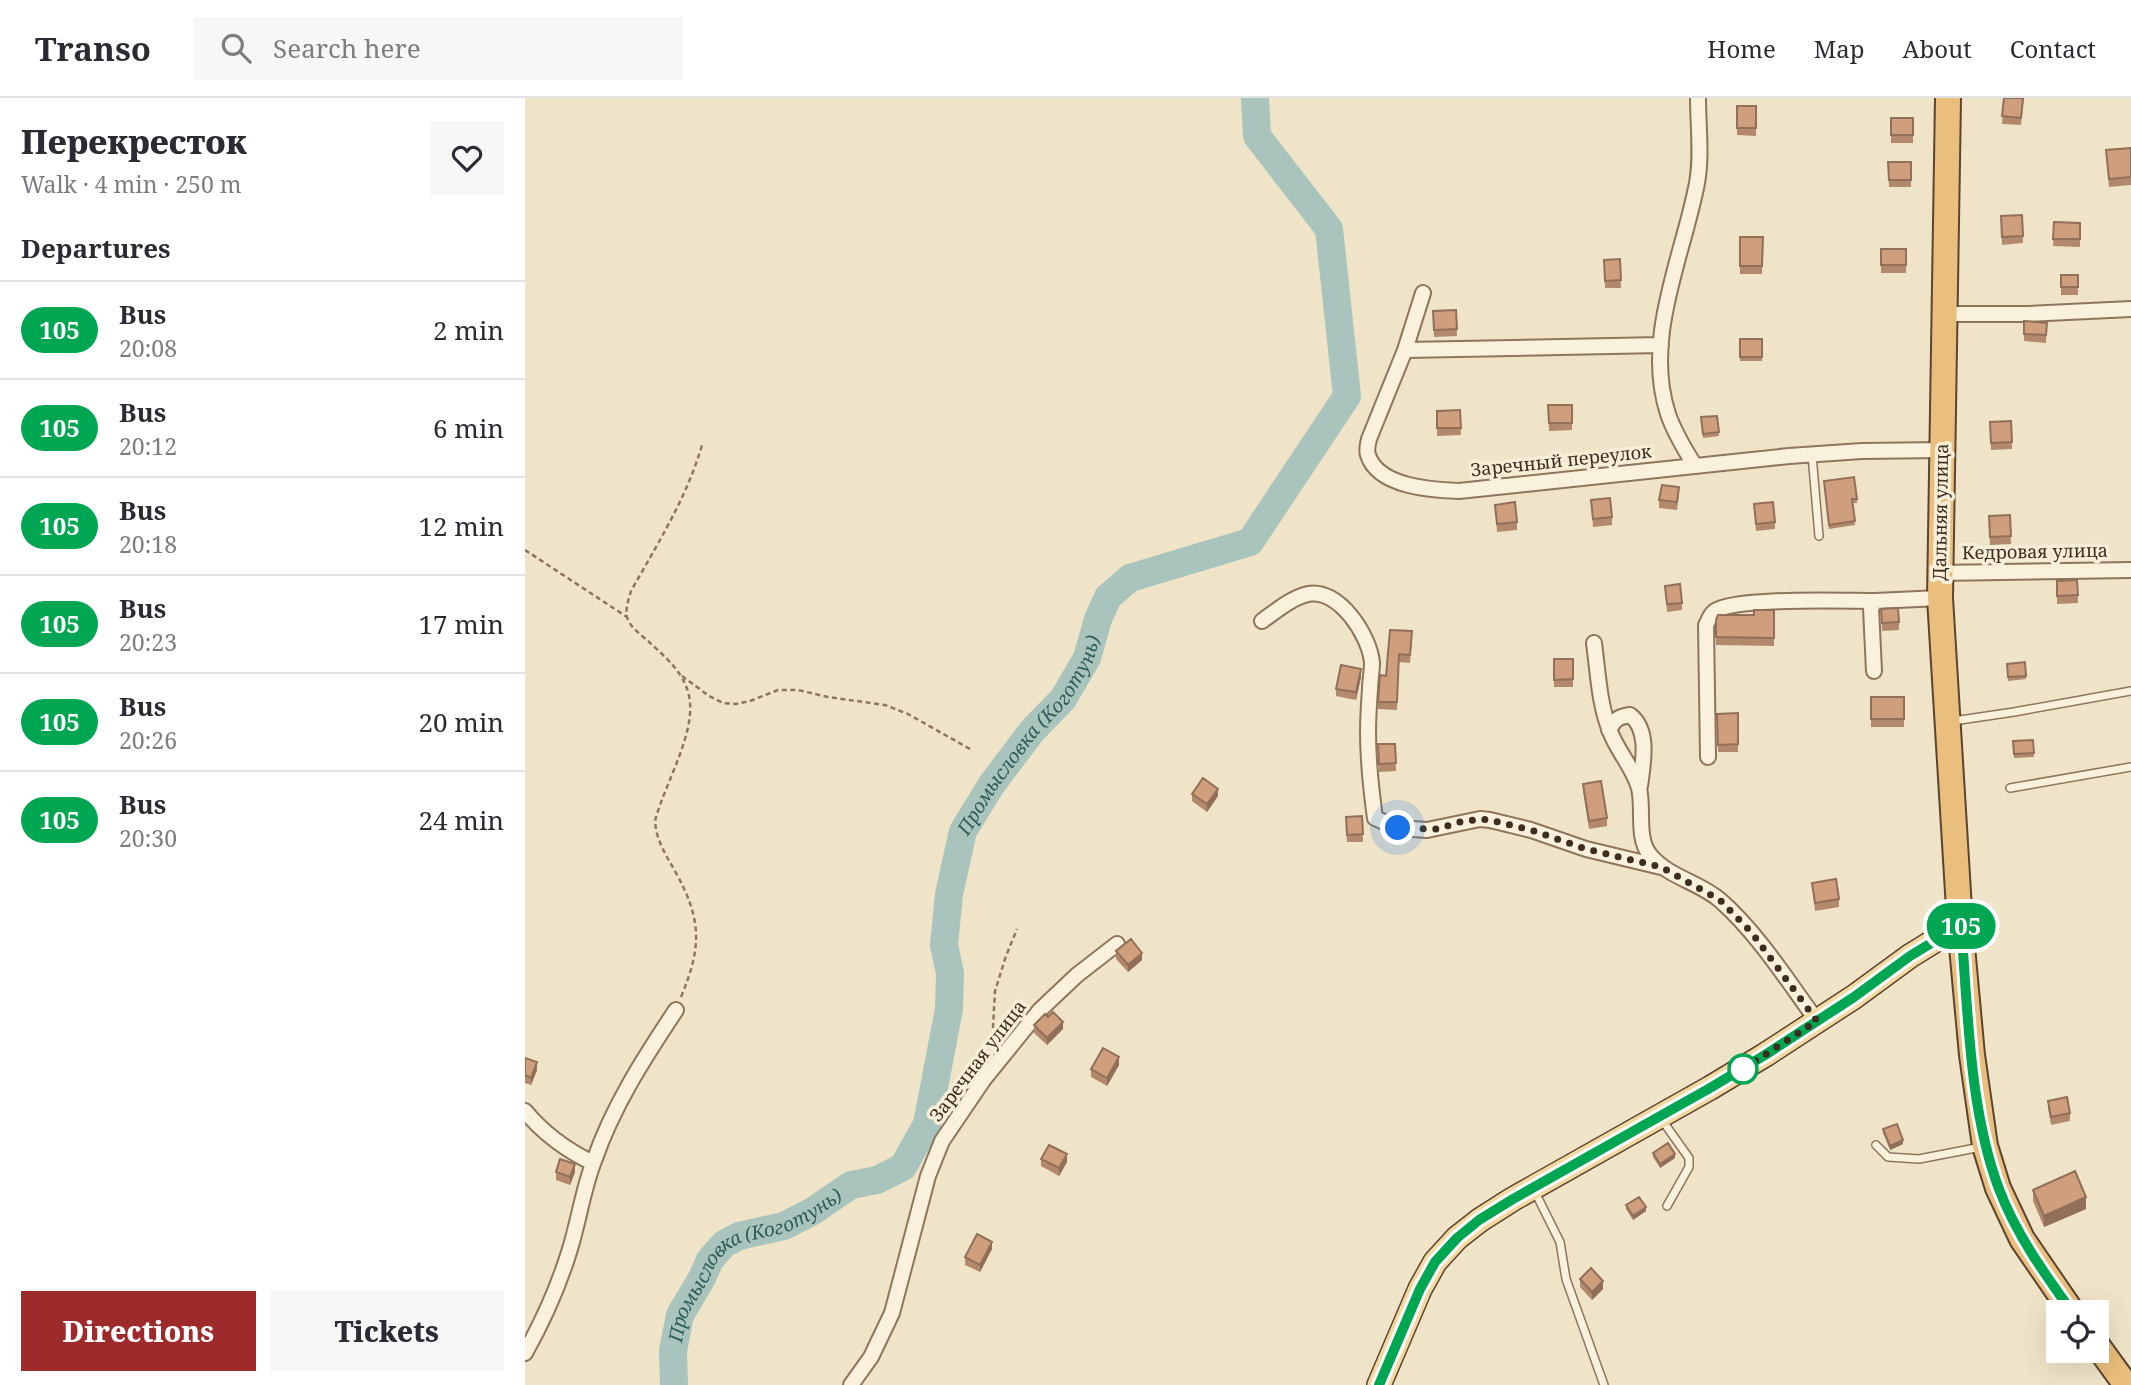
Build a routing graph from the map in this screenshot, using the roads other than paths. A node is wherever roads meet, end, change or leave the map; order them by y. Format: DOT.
graph roads {
  1 [pos="1698,98"];
  2 [pos="1948,98"];
  3 [pos="1423,293"];
  4 [pos="2131,309"];
  5 [pos="1944,314"];
  6 [pos="1661,345"];
  7 [pos="1405,350"];
  8 [pos="1942,450"];
  9 [pos="1812,454"];
  10 [pos="1695,466"];
  11 [pos="1819,536"];
  12 [pos="2131,570"];
  13 [pos="1940,573"];
  14 [pos="1940,598"];
  15 [pos="1874,601"];
  16 [pos="1262,621"];
  17 [pos="1594,643"];
  18 [pos="1874,671"];
  19 [pos="2131,691"];
  20 [pos="1949,721"];
  21 [pos="1609,730"];
  22 [pos="1708,757"];
  23 [pos="2131,767"];
  24 [pos="2010,788"];
  25 [pos="1639,790"];
  26 [pos="1661,867"];
  27 [pos="1961,925"];
  28 [pos="1117,944"];
  29 [pos="676,1010"];
  30 [pos="1817,1021"];
  31 [pos="525,1111"];
  32 [pos="1660,1117"];
  33 [pos="1876,1145"];
  34 [pos="1985,1146"];
  35 [pos="593,1163"];
  36 [pos="1533,1188"];
  37 [pos="1667,1206"];
  38 [pos="2064,1300"];
  39 [pos="525,1353"];
  40 [pos="2109,1362"];
  41 [pos="851,1385"];
  42 [pos="1380,1385"];
  43 [pos="1604,1385"];
  44 [pos="2126,1385"];
  1 -- 6 [label="street"];
  2 -- 5 [label="highway, Дальняя улица"];
  3 -- 7 [label="street, Заречный переулок"];
  4 -- 5 [label="street"];
  5 -- 8 [label="highway, Дальняя улица"];
  6 -- 7 [label="street"];
  6 -- 10 [label="street"];
  7 -- 10 [label="street, Заречный переулок"];
  8 -- 9 [label="street, Заречный переулок"];
  8 -- 13 [label="highway, Дальняя улица"];
  9 -- 10 [label="street, Заречный переулок"];
  9 -- 11 [label="lane"];
  12 -- 13 [label="street, Кедровая улица"];
  13 -- 14 [label="highway, Дальняя улица"];
  14 -- 15 [label="street"];
  14 -- 20 [label="highway, Дальняя улица"];
  15 -- 18 [label="street"];
  15 -- 22 [label="street"];
  16 -- 26 [label="street"];
  17 -- 21 [label="street"];
  19 -- 20 [label="lane"];
  20 -- 27 [label="highway, Дальняя улица"];
  21 -- 25 [label="street"];
  21 -- 25 [label="street"];
  23 -- 24 [label="lane"];
  25 -- 26 [label="street"];
  26 -- 30 [label="street"];
  27 -- 30 [label="main road"];
  27 -- 34 [label="highway, Дальняя улица"];
  28 -- 41 [label="street, Заречная улица"];
  29 -- 35 [label="street"];
  30 -- 32 [label="main road"];
  31 -- 35 [label="street"];
  32 -- 36 [label="main road"];
  32 -- 37 [label="lane"];
  33 -- 34 [label="lane"];
  34 -- 38 [label="highway, Дальняя улица"];
  35 -- 39 [label="street"];
  36 -- 42 [label="main road"];
  36 -- 43 [label="lane"];
  40 -- 44 [label="highway"];
}
